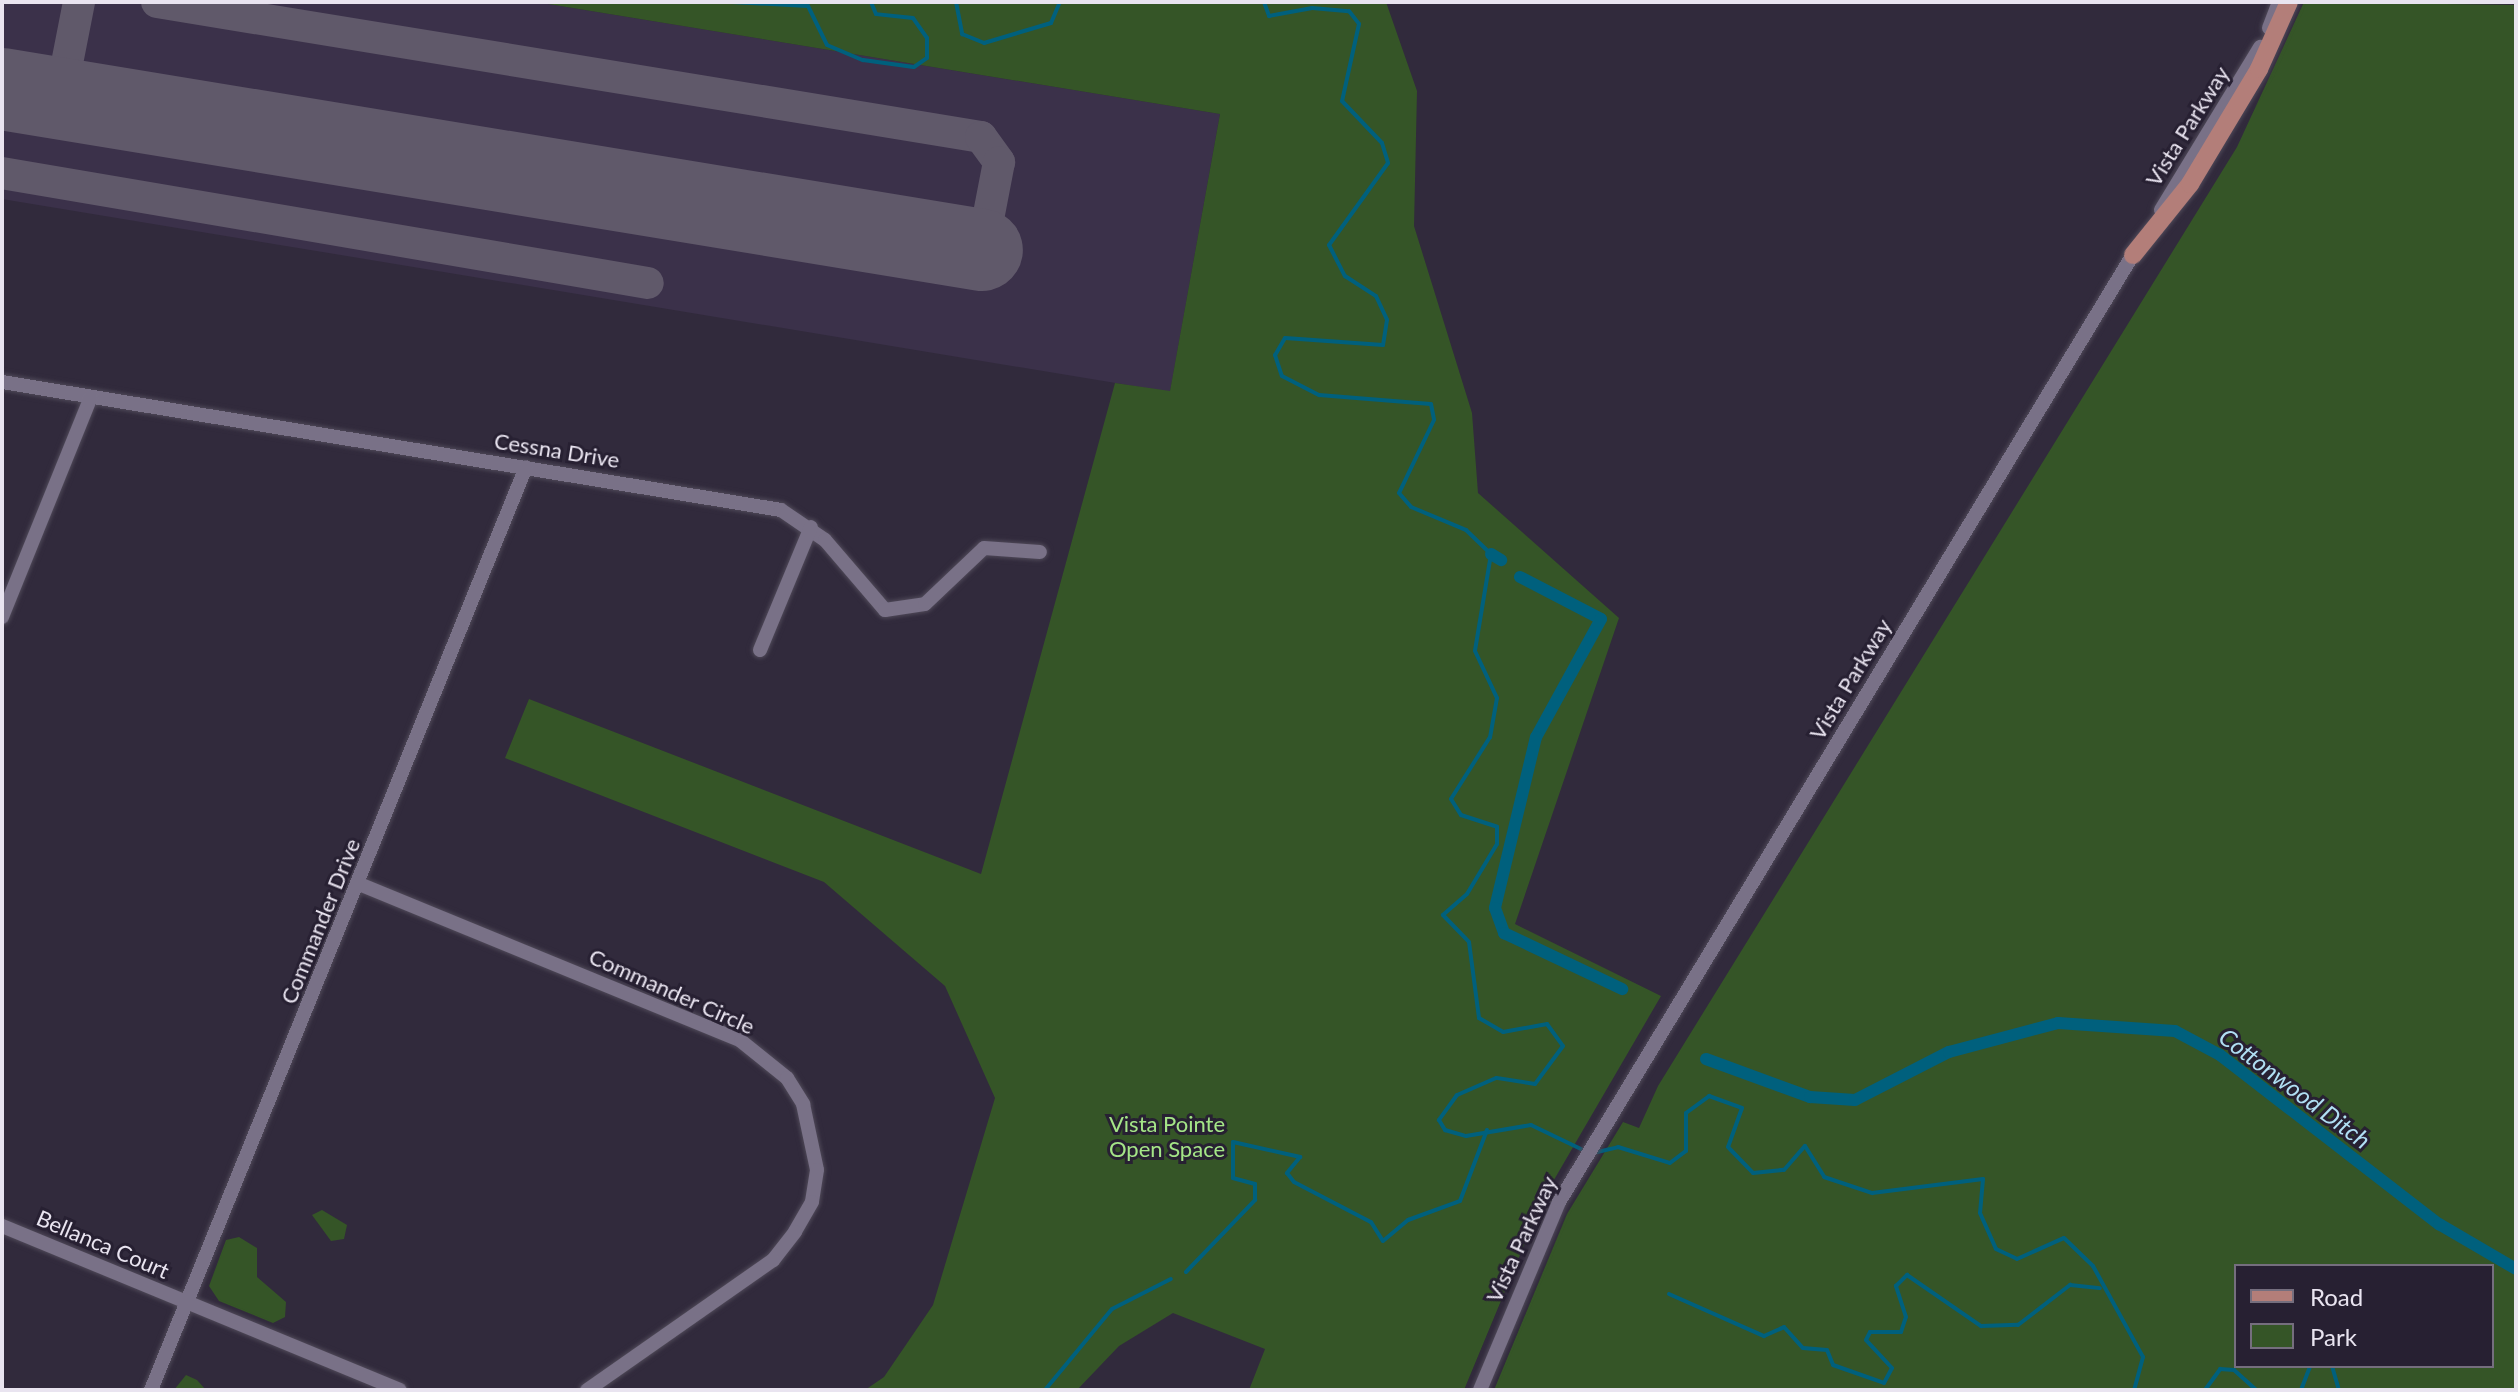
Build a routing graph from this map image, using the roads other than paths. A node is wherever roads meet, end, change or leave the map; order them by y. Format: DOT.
graph roads {
  1 [pos="2279,2"];
  2 [pos="2289,2"];
  3 [pos="2133,255"];
  4 [pos="2,382"];
  5 [pos="91,397"];
  6 [pos="526,467"];
  7 [pos="811,527"];
  8 [pos="1040,552"];
  9 [pos="2,617"];
  10 [pos="760,650"];
  11 [pos="359,884"];
  12 [pos="2,1226"];
  13 [pos="187,1303"];
  14 [pos="151,1390"];
  15 [pos="399,1390"];
  16 [pos="587,1390"];
  17 [pos="1480,1390"];
  1 -- 3 [label="street, Vista Parkway"];
  2 -- 3 [label="main road"];
  3 -- 17 [label="street, Vista Parkway"];
  4 -- 5 [label="street, Cessna Drive"];
  5 -- 6 [label="street, Cessna Drive"];
  5 -- 9 [label="street"];
  6 -- 7 [label="street, Cessna Drive"];
  6 -- 11 [label="street, Commander Drive"];
  7 -- 8 [label="street, Cessna Drive"];
  7 -- 10 [label="street"];
  11 -- 13 [label="street, Commander Drive"];
  11 -- 16 [label="street, Commander Circle"];
  12 -- 13 [label="street, Bellanca Court"];
  13 -- 14 [label="street, Commander Drive"];
  13 -- 15 [label="street"];
}
